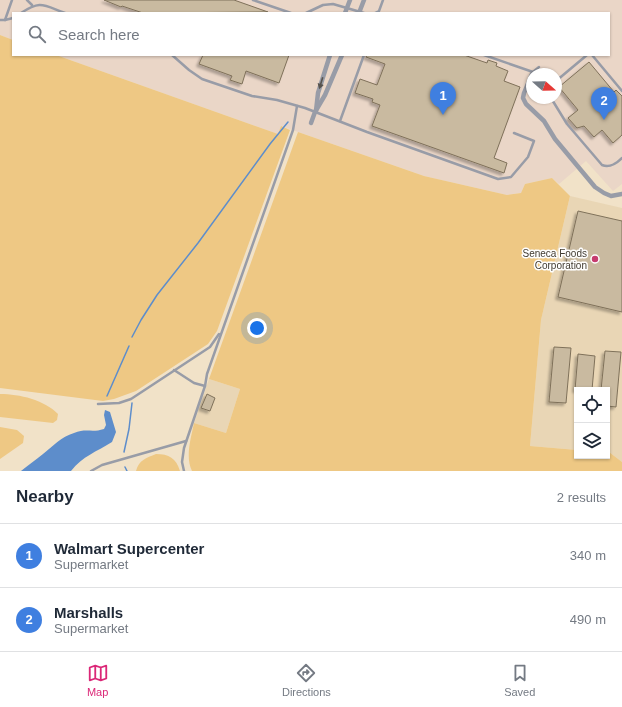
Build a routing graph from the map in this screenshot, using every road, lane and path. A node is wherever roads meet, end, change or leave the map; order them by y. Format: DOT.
graph roads {
  1 [pos="12,0"];
  2 [pos="27,0"];
  3 [pos="253,0"];
  4 [pos="350,0"];
  5 [pos="364,0"];
  6 [pos="383,0"];
  7 [pos="32,5"];
  8 [pos="346,11"];
  9 [pos="22,12"];
  10 [pos="62,12"];
  11 [pos="288,12"];
  12 [pos="308,12"];
  13 [pos="361,12"];
  14 [pos="377,12"];
  15 [pos="12,18"];
  16 [pos="0,20"];
  17 [pos="5,20"];
  18 [pos="173,56"];
  19 [pos="330,56"];
  20 [pos="342,56"];
  21 [pos="364,56"];
  22 [pos="487,56"];
  23 [pos="586,56"];
  24 [pos="593,56"];
  25 [pos="526,72"];
  26 [pos="562,76"];
  27 [pos="526,88"];
  28 [pos="622,90"];
  29 [pos="526,104"];
  30 [pos="526,104"];
  31 [pos="555,104"];
  32 [pos="297,106"];
  33 [pos="315,112"];
  34 [pos="340,121"];
  35 [pos="311,124"];
  36 [pos="514,133"];
  37 [pos="622,158"];
  38 [pos="622,194"];
  39 [pos="220,333"];
  40 [pos="174,370"];
  41 [pos="205,386"];
  42 [pos="98,404"];
  43 [pos="186,441"];
  44 [pos="91,471"];
  45 [pos="184,471"];
  1 -- 17 [label="lane"];
  2 -- 7 [label="lane"];
  3 -- 11 [label="lane"];
  4 -- 8 [label="street"];
  5 -- 13 [label="street"];
  6 -- 14 [label="lane"];
  7 -- 9 [label="lane"];
  7 -- 10 [label="lane"];
  8 -- 12 [label="lane"];
  15 -- 17 [label="lane"];
  16 -- 17 [label="lane"];
  18 -- 32 [label="lane"];
  19 -- 33 [label="street, one-way"];
  20 -- 33 [label="street"];
  21 -- 34 [label="lane"];
  22 -- 25 [label="lane"];
  23 -- 26 [label="lane"];
  24 -- 28 [label="lane"];
  27 -- 29 [label="street"];
  30 -- 38 [label="street"];
  31 -- 37 [label="lane"];
  32 -- 33 [label="lane"];
  32 -- 39 [label="lane"];
  33 -- 34 [label="lane"];
  33 -- 35 [label="street"];
  34 -- 36 [label="lane"];
  39 -- 40 [label="lane"];
  39 -- 41 [label="lane"];
  40 -- 41 [label="lane"];
  40 -- 42 [label="lane"];
  41 -- 43 [label="lane"];
  43 -- 44 [label="lane"];
  43 -- 45 [label="lane"];
}
